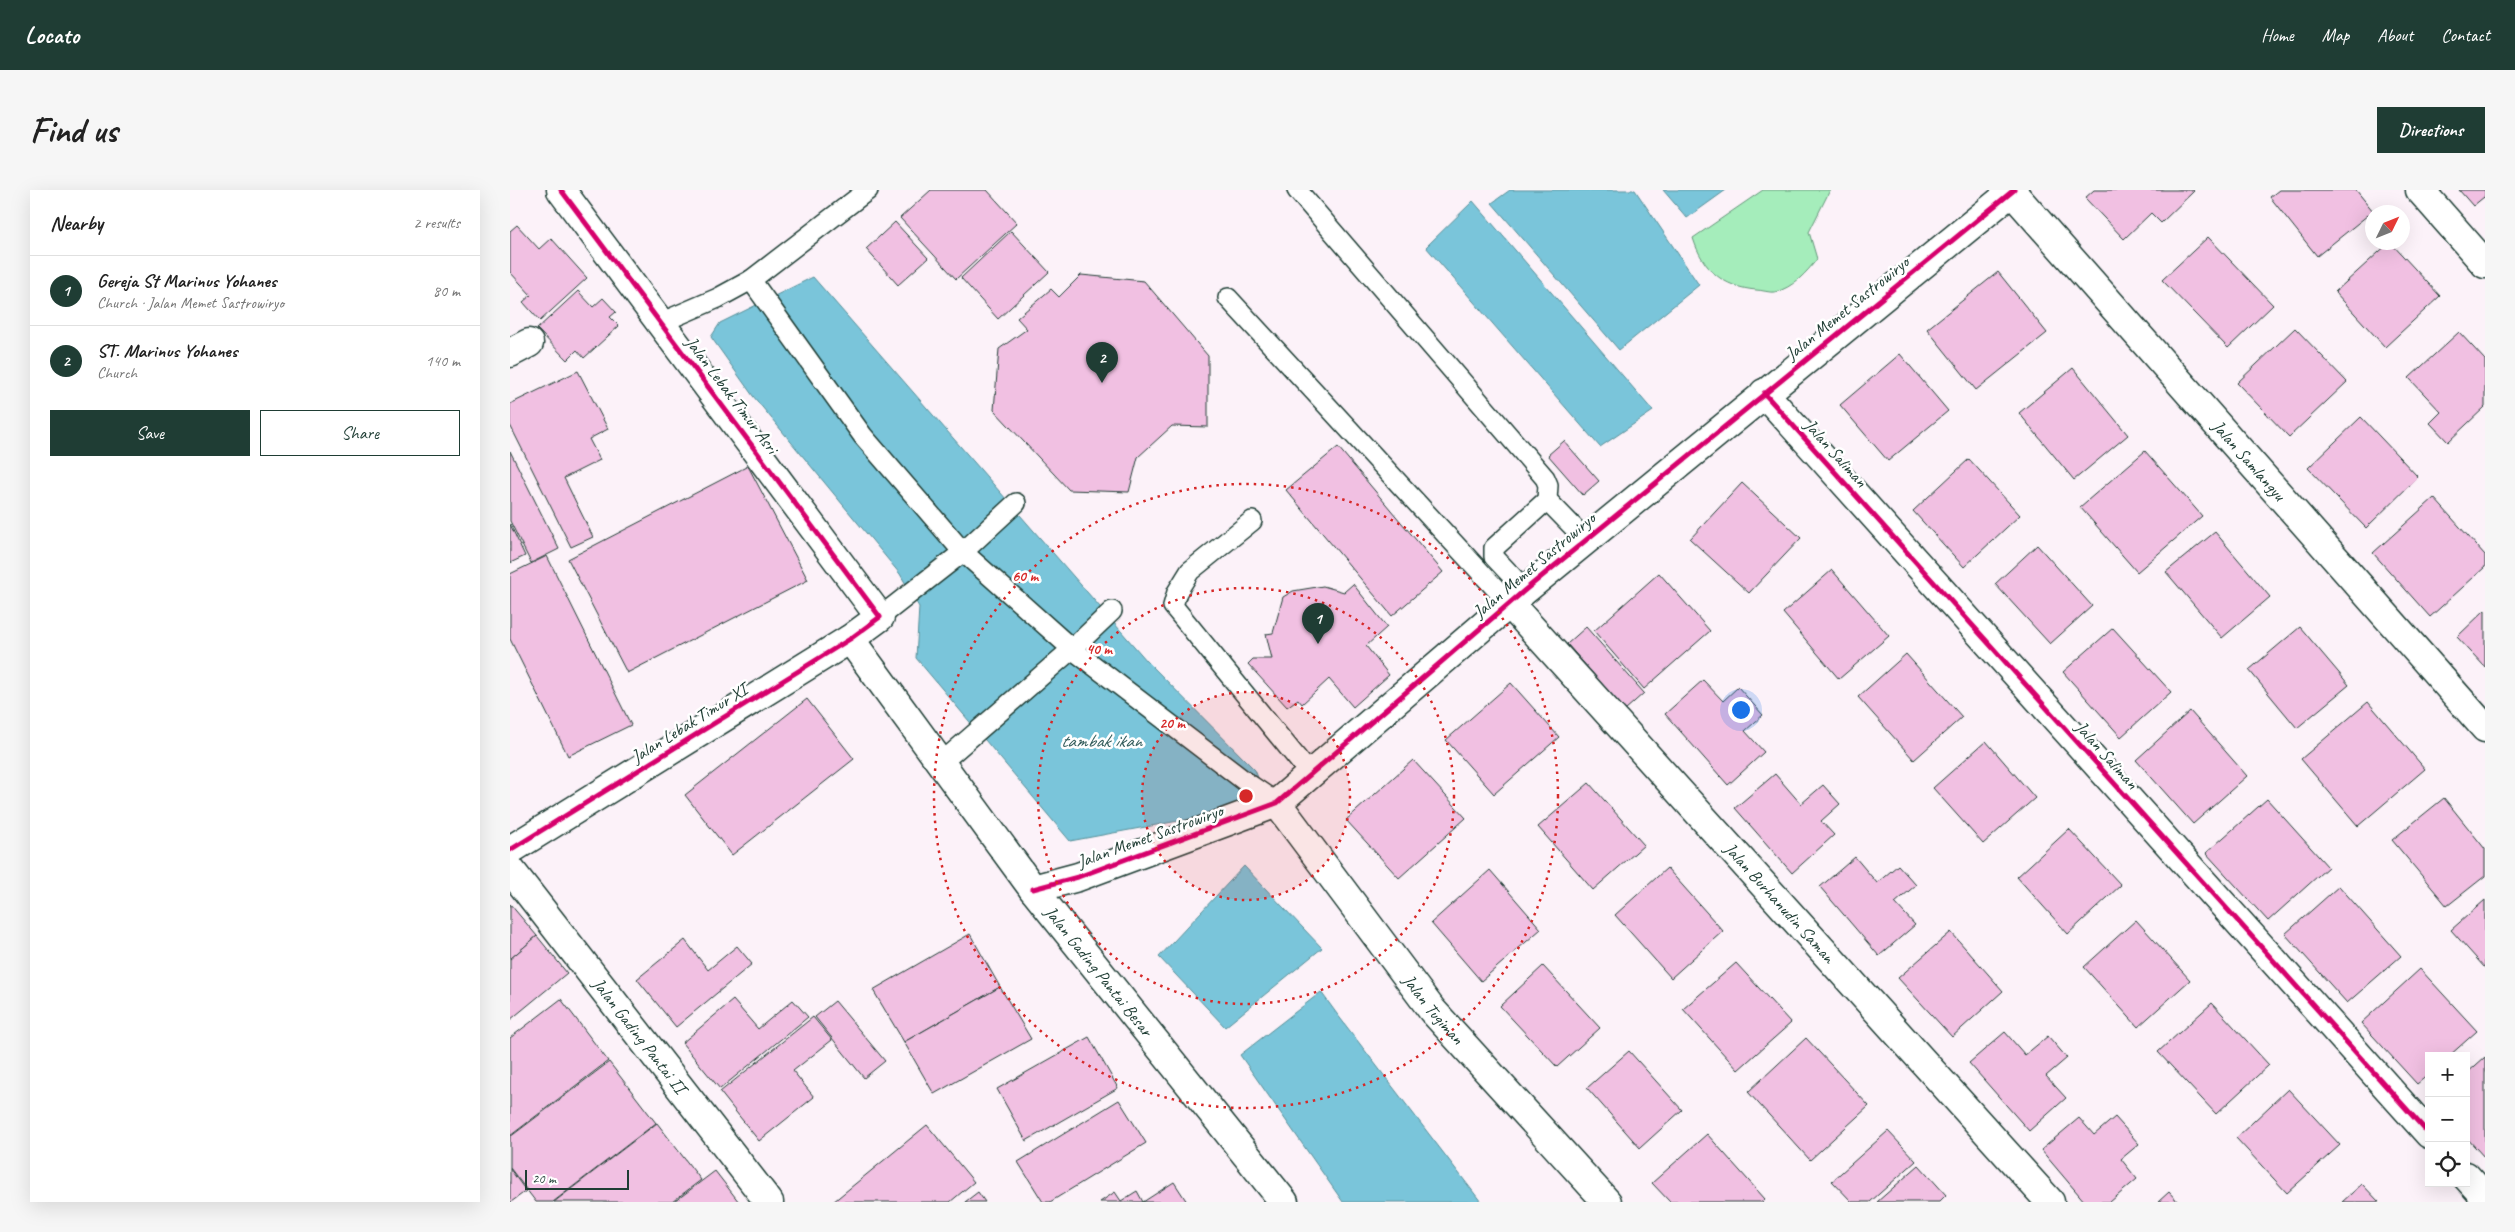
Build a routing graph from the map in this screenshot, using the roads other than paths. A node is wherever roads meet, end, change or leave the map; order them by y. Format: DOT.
graph roads {
  1 [pos="561,190"];
  2 [pos="868,190"];
  3 [pos="1297,190"];
  4 [pos="2420,190"];
  5 [pos="2013,191"];
  6 [pos="2485,264"];
  7 [pos="751,280"];
  8 [pos="1228,298"];
  9 [pos="660,322"];
  10 [pos="1764,393"];
  11 [pos="1546,500"];
  12 [pos="1016,503"];
  13 [pos="1252,521"];
  14 [pos="1586,540"];
  15 [pos="963,552"];
  16 [pos="1517,597"];
  17 [pos="1112,611"];
  18 [pos="880,617"];
  19 [pos="850,639"];
  20 [pos="1072,649"];
  21 [pos="2485,728"];
  22 [pos="941,763"];
  23 [pos="1310,774"];
  24 [pos="1277,803"];
  25 [pos="510,850"];
  26 [pos="510,869"];
  27 [pos="1033,888"];
  28 [pos="2425,1130"];
  29 [pos="2470,1180"];
  30 [pos="2485,1197"];
  31 [pos="769,1202"];
  32 [pos="1284,1202"];
  33 [pos="1607,1202"];
  34 [pos="2050,1202"];
  1 -- 9 [label="street, Jalan Lebak Timur Asri"];
  2 -- 7 [label="lane"];
  3 -- 11 [label="lane"];
  4 -- 6 [label="street"];
  5 -- 10 [label="street, Jalan Memet Sastrowiryo"];
  5 -- 21 [label="street, Jalan Samlangyu"];
  7 -- 9 [label="lane"];
  7 -- 15 [label="lane"];
  8 -- 16 [label="lane"];
  9 -- 18 [label="street, Jalan Lebak Timur Asri"];
  10 -- 14 [label="street, Jalan Memet Sastrowiryo"];
  10 -- 28 [label="street, Jalan Saliman"];
  11 -- 14 [label="lane"];
  11 -- 16 [label="lane"];
  12 -- 15 [label="lane"];
  13 -- 23 [label="lane"];
  14 -- 16 [label="street, Jalan Memet Sastrowiryo"];
  15 -- 18 [label="lane"];
  15 -- 20 [label="lane"];
  16 -- 23 [label="street, Jalan Memet Sastrowiryo"];
  16 -- 34 [label="street, Jalan Burhanudin Saman"];
  17 -- 20 [label="lane"];
  18 -- 19 [label="street, Jalan Lebak Timur XI"];
  19 -- 22 [label="street, Jalan Gading Pantai Besar"];
  19 -- 25 [label="street, Jalan Lebak Timur XI"];
  20 -- 22 [label="lane"];
  20 -- 24 [label="lane"];
  22 -- 27 [label="street, Jalan Gading Pantai Besar"];
  23 -- 24 [label="street, Jalan Memet Sastrowiryo"];
  24 -- 27 [label="street, Jalan Memet Sastrowiryo"];
  24 -- 33 [label="street, Jalan Tugiman"];
  26 -- 31 [label="street, Jalan Gading Pantai II"];
  27 -- 32 [label="street, Jalan Gading Pantai Besar"];
  29 -- 30 [label="street"];
}
